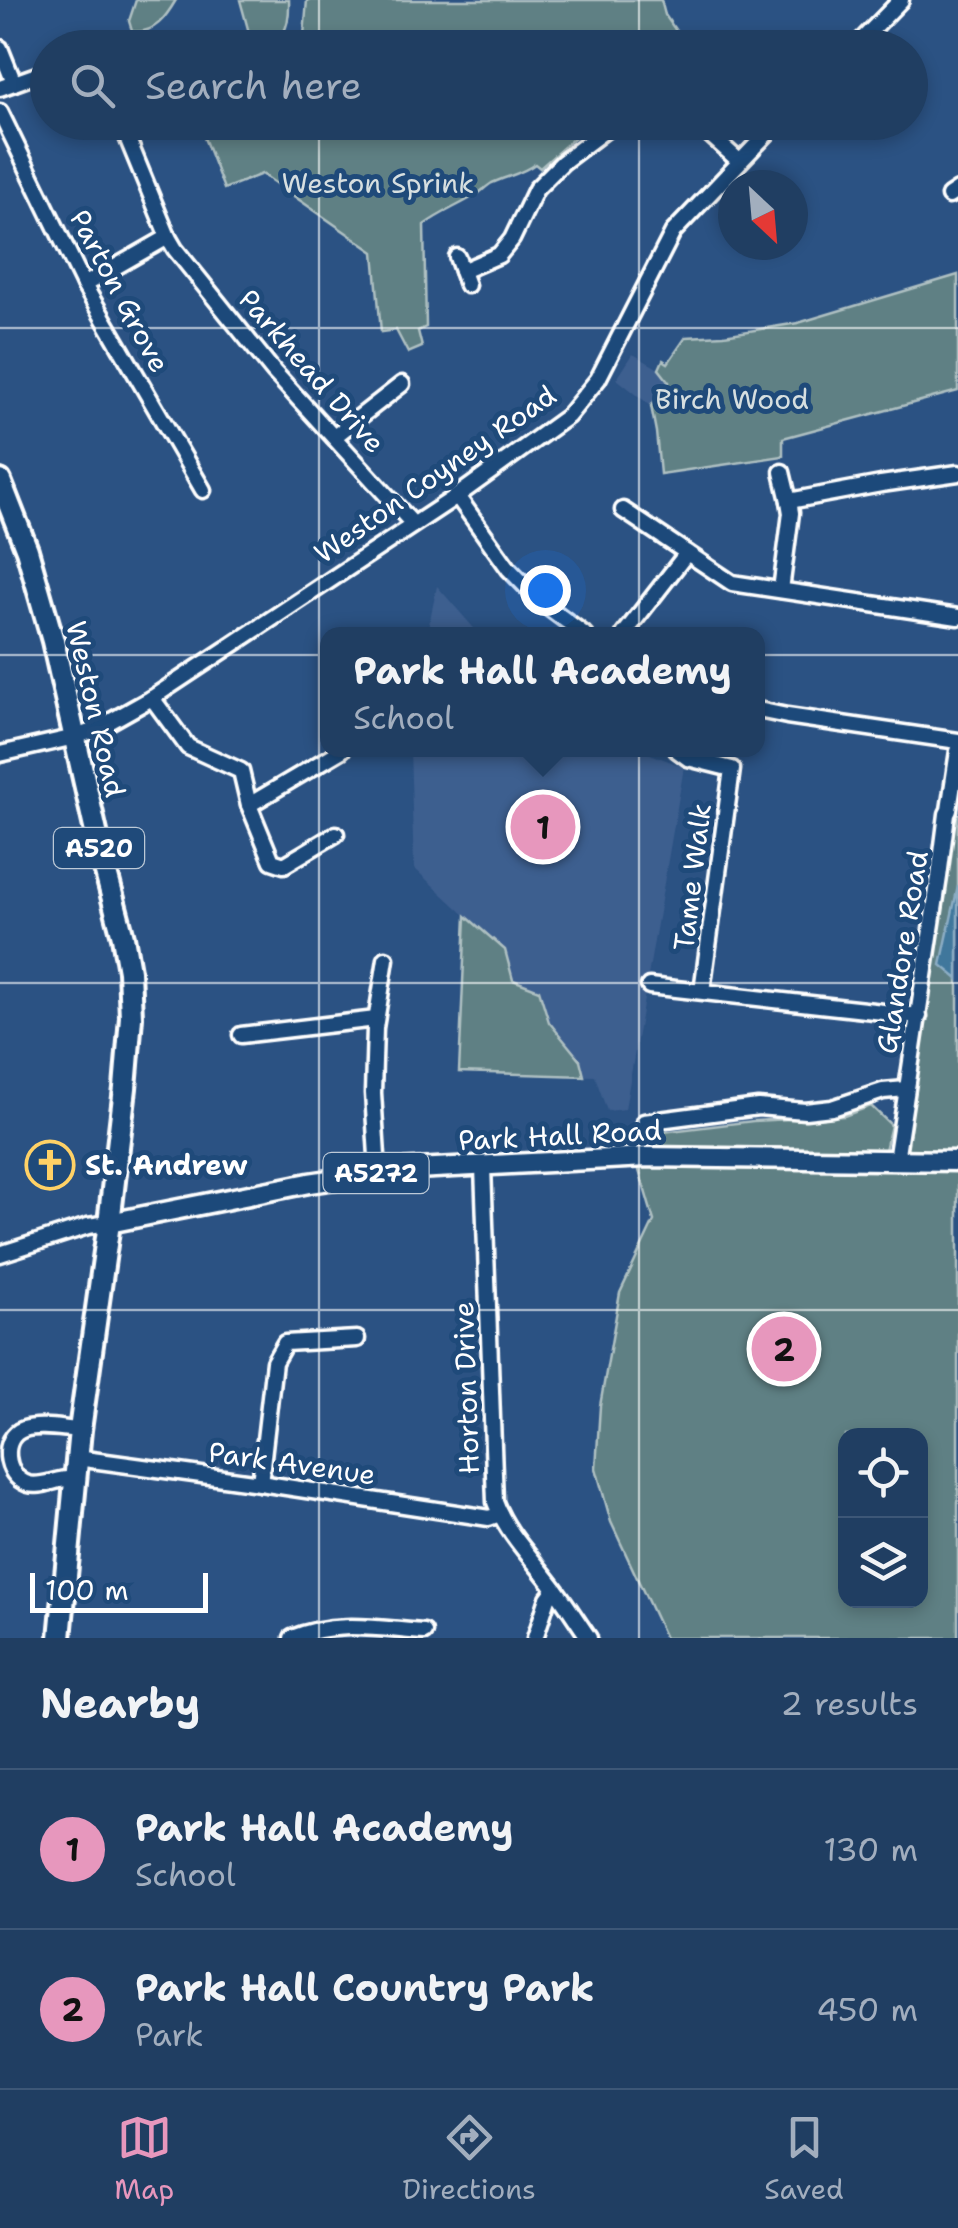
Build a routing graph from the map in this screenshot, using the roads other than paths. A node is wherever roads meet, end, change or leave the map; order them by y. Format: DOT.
graph roads {
  1 [pos="900,0"];
  2 [pos="871,30"];
  3 [pos="0,48"];
  4 [pos="7,86"];
  5 [pos="0,112"];
  6 [pos="128,140"];
  7 [pos="592,140"];
  8 [pos="715,140"];
  9 [pos="760,140"];
  10 [pos="739,162"];
  11 [pos="171,243"];
  12 [pos="462,271"];
  13 [pos="84,284"];
  14 [pos="402,384"];
  15 [pos="334,437"];
  16 [pos="782,472"];
  17 [pos="958,473"];
  18 [pos="0,481"];
  19 [pos="203,490"];
  20 [pos="457,496"];
  21 [pos="789,501"];
  22 [pos="623,510"];
  23 [pos="413,524"];
  24 [pos="687,553"];
  25 [pos="781,590"];
  26 [pos="958,617"];
  27 [pos="575,627"];
  28 [pos="629,627"];
  29 [pos="152,698"];
  30 [pos="765,711"];
  31 [pos="75,737"];
  32 [pos="958,741"];
  33 [pos="958,751"];
  34 [pos="0,754"];
  35 [pos="330,757"];
  36 [pos="687,757"];
  37 [pos="249,805"];
  38 [pos="336,834"];
  39 [pos="386,958"];
  40 [pos="649,986"];
  41 [pos="702,991"];
  42 [pos="919,1016"];
  43 [pos="376,1019"];
  44 [pos="241,1035"];
  45 [pos="906,1089"];
  46 [pos="644,1122"];
  47 [pos="896,1160"];
  48 [pos="958,1160"];
  49 [pos="483,1167"];
  50 [pos="378,1172"];
  51 [pos="109,1224"];
  52 [pos="0,1254"];
  53 [pos="357,1340"];
  54 [pos="80,1430"];
  55 [pos="76,1468"];
  56 [pos="260,1483"];
  57 [pos="500,1514"];
  58 [pos="555,1588"];
  59 [pos="424,1632"];
  60 [pos="60,1638"];
  61 [pos="292,1638"];
  62 [pos="535,1638"];
  63 [pos="589,1638"];
  1 -- 2 [label="street"];
  3 -- 4 [label="street"];
  5 -- 13 [label="street, Parton Grove"];
  6 -- 11 [label="street, Parkhead Drive"];
  7 -- 12 [label="street"];
  8 -- 10 [label="street"];
  9 -- 10 [label="street, Weston Coyney Road"];
  10 -- 20 [label="street, Weston Coyney Road"];
  11 -- 13 [label="street"];
  11 -- 15 [label="street, Parkhead Drive"];
  13 -- 19 [label="street, Parton Grove"];
  14 -- 15 [label="street"];
  15 -- 23 [label="street, Parkhead Drive"];
  16 -- 21 [label="street"];
  17 -- 21 [label="street"];
  18 -- 31 [label="highway, Weston Road / A520"];
  20 -- 23 [label="street, Weston Coyney Road"];
  20 -- 27 [label="street"];
  21 -- 25 [label="street"];
  22 -- 24 [label="street"];
  23 -- 29 [label="street, Weston Coyney Road"];
  24 -- 25 [label="street"];
  24 -- 28 [label="street"];
  25 -- 26 [label="street"];
  29 -- 31 [label="street, Weston Coyney Road"];
  29 -- 37 [label="street"];
  30 -- 32 [label="street"];
  31 -- 34 [label="street, Weston Coyney Road"];
  31 -- 51 [label="highway, Weston Road / A520"];
  33 -- 42 [label="street, Glandore Road"];
  35 -- 37 [label="street"];
  36 -- 41 [label="street, Tame Walk"];
  37 -- 38 [label="street"];
  39 -- 43 [label="street"];
  40 -- 41 [label="street"];
  41 -- 42 [label="street"];
  42 -- 45 [label="street, Glandore Road"];
  43 -- 44 [label="street"];
  43 -- 50 [label="street"];
  45 -- 46 [label="street, Park Hall Road"];
  45 -- 47 [label="street, Glandore Road"];
  47 -- 48 [label="main road, Park Hall Road / A5272"];
  47 -- 49 [label="main road, Park Hall Road / A5272"];
  49 -- 50 [label="main road, Park Hall Road / A5272"];
  49 -- 57 [label="street, Horton Drive"];
  50 -- 51 [label="main road, Park Hall Road / A5272"];
  51 -- 52 [label="street"];
  51 -- 54 [label="highway, Weston Road / A520"];
  53 -- 56 [label="street"];
  54 -- 55 [label="highway, Weston Road / A520"];
  54 -- 55 [label="street"];
  55 -- 56 [label="street, Park Avenue"];
  55 -- 60 [label="highway, Weston Road / A520"];
  56 -- 57 [label="street, Park Avenue"];
  57 -- 58 [label="street, Horton Drive"];
  58 -- 62 [label="street"];
  58 -- 63 [label="street, Horton Drive"];
  59 -- 61 [label="street"];
}
